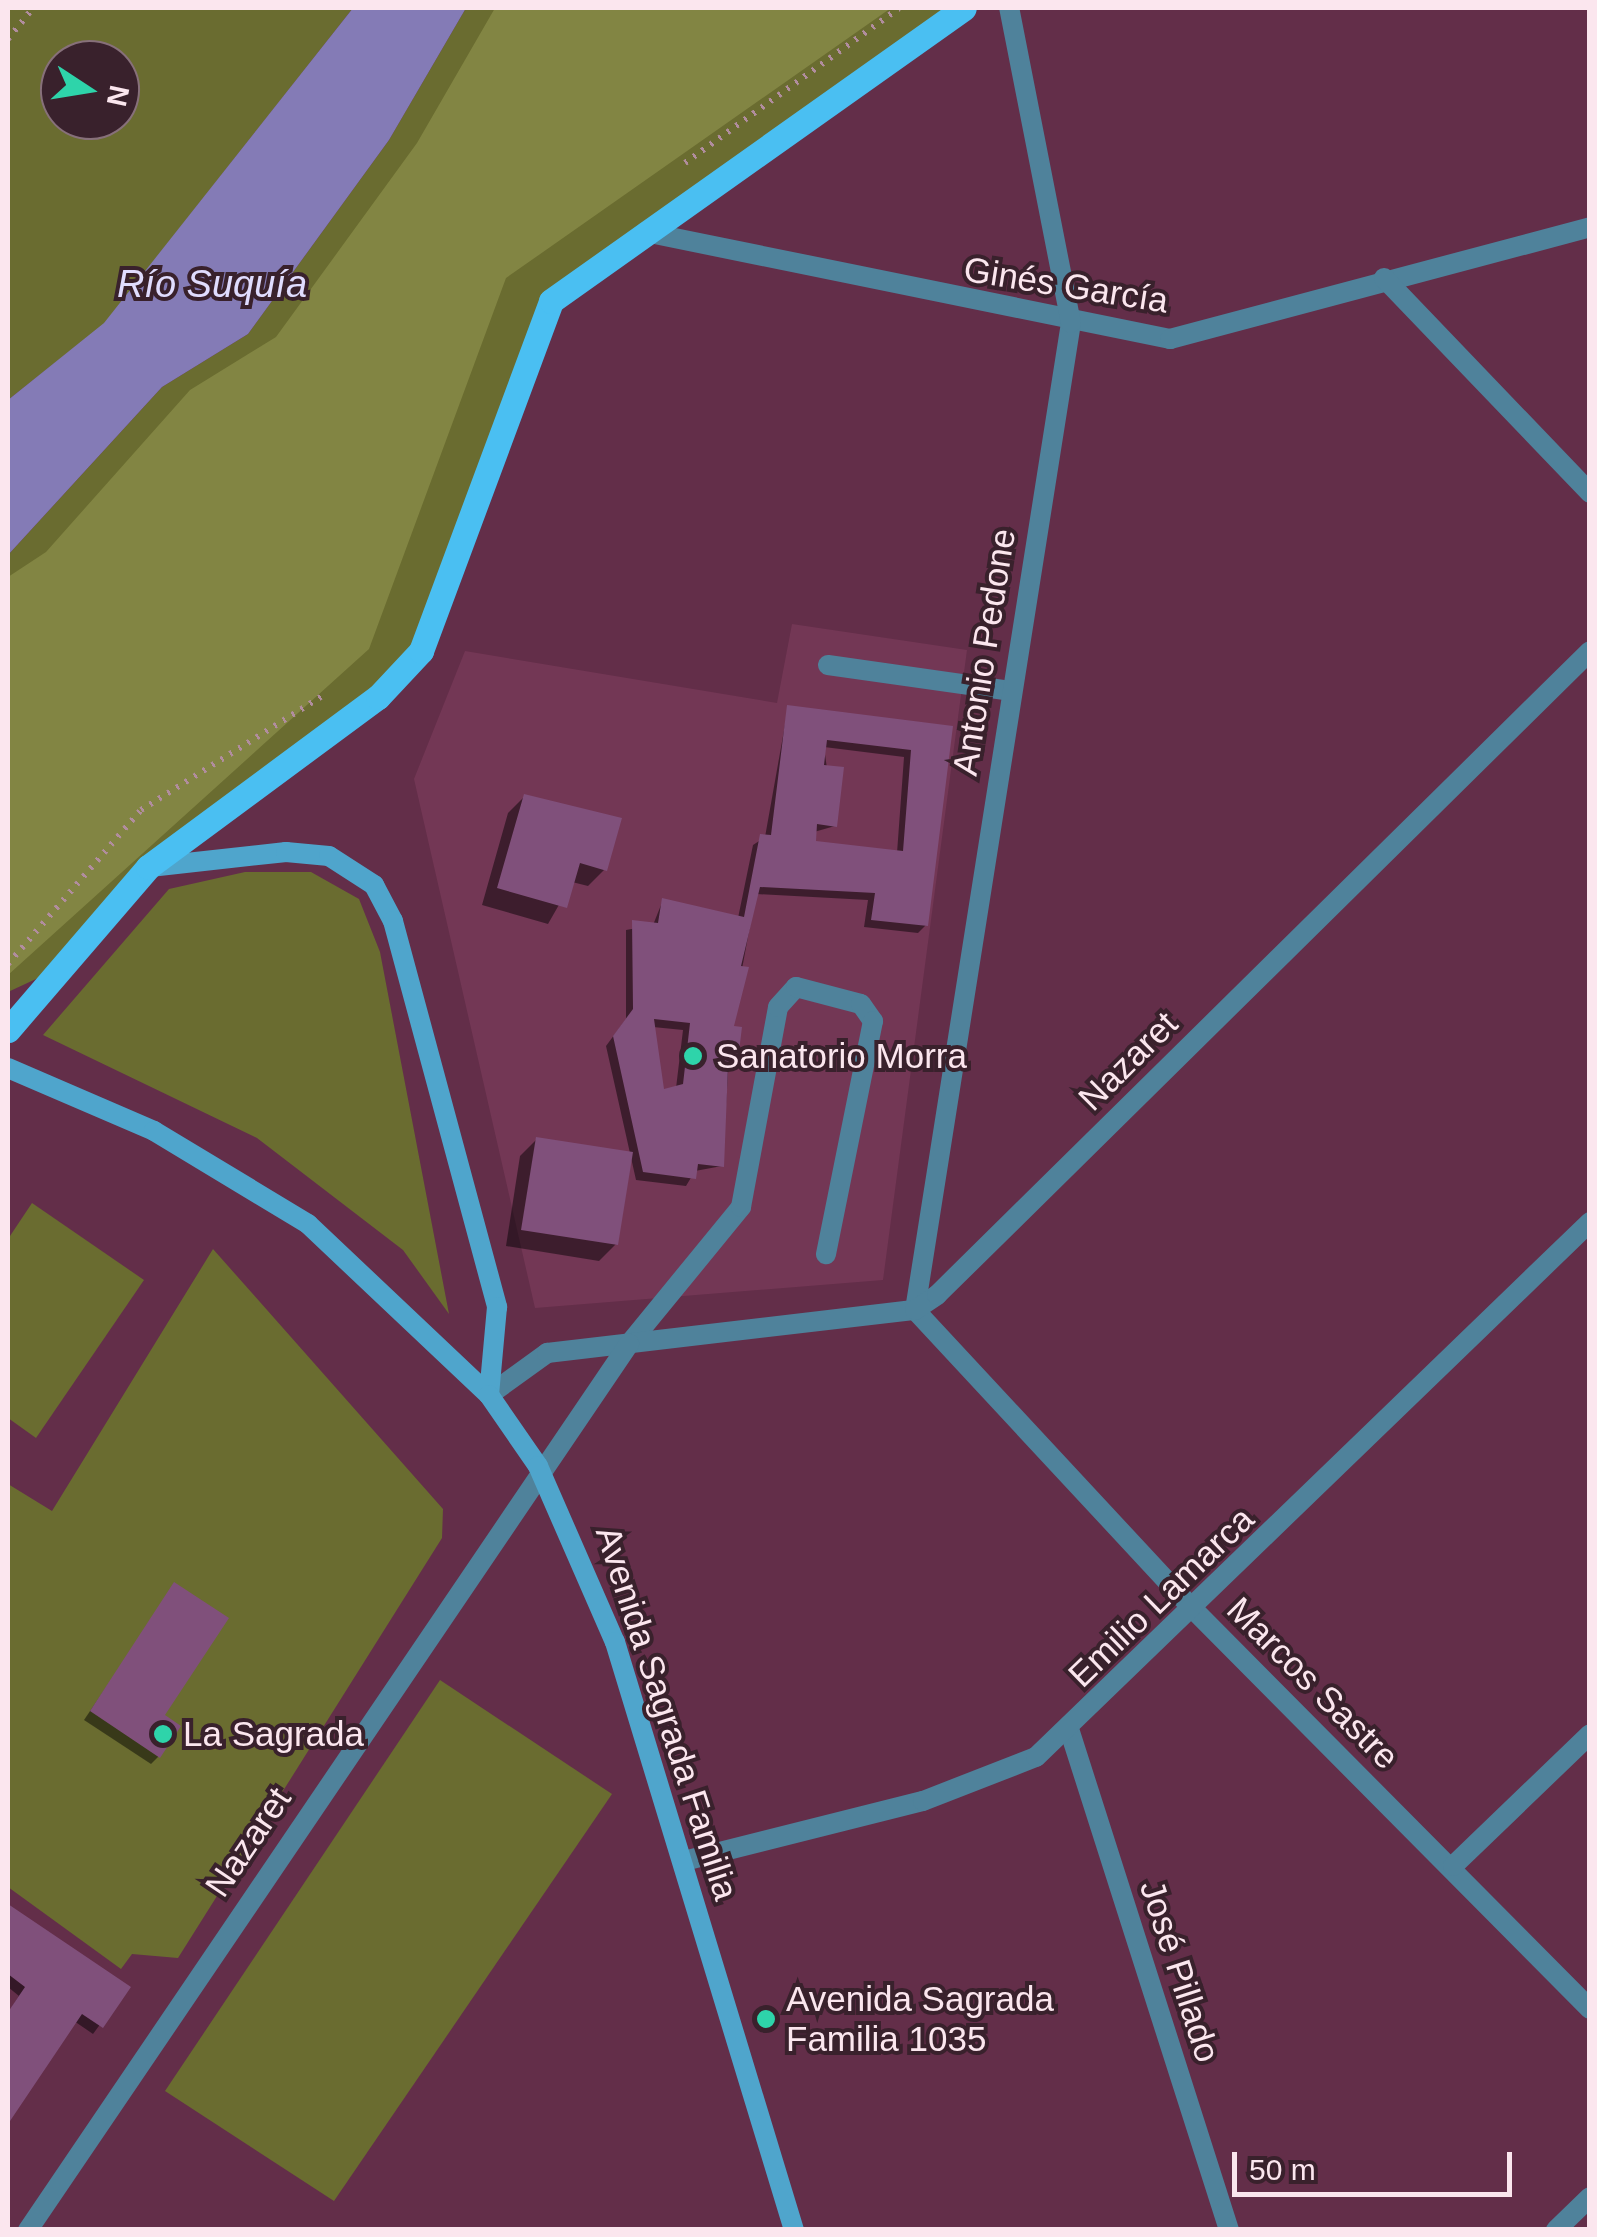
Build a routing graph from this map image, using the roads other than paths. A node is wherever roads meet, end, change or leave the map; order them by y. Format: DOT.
graph roads {
  1 [pos="964,8"];
  2 [pos="1009,8"];
  3 [pos="1590,228"];
  4 [pos="645,232"];
  5 [pos="1384,278"];
  6 [pos="1071,323"];
  7 [pos="1590,493"];
  8 [pos="1590,651"];
  9 [pos="828,665"];
  10 [pos="1010,691"];
  11 [pos="148,867"];
  12 [pos="8,1030"];
  13 [pos="8,1068"];
  14 [pos="1590,1222"];
  15 [pos="826,1254"];
  16 [pos="915,1310"];
  17 [pos="628,1344"];
  18 [pos="489,1395"];
  19 [pos="538,1466"];
  20 [pos="1194,1610"];
  21 [pos="1070,1732"];
  22 [pos="1590,1734"];
  23 [pos="684,1860"];
  24 [pos="1453,1866"];
  25 [pos="1590,2008"];
  26 [pos="1590,2197"];
  27 [pos="28,2230"];
  28 [pos="794,2230"];
  29 [pos="1229,2230"];
  30 [pos="1556,2230"];
  1 -- 4 [label="main road"];
  2 -- 6 [label="street, Antonio Pedone"];
  3 -- 5 [label="street, Ginés García"];
  4 -- 6 [label="street, Ginés García"];
  4 -- 11 [label="main road"];
  5 -- 6 [label="street, Ginés García"];
  5 -- 7 [label="street"];
  6 -- 10 [label="street, Antonio Pedone"];
  8 -- 16 [label="street, Nazaret"];
  9 -- 10 [label="street"];
  10 -- 16 [label="street, Antonio Pedone"];
  11 -- 12 [label="main road"];
  11 -- 18 [label="main road"];
  13 -- 18 [label="main road, Avenida Sagrada Familia"];
  14 -- 20 [label="street, Emilio Lamarca"];
  15 -- 17 [label="street, Nazaret"];
  16 -- 17 [label="street"];
  16 -- 20 [label="street, Marcos Sastre"];
  17 -- 18 [label="street"];
  17 -- 19 [label="street, Nazaret"];
  18 -- 19 [label="main road, Avenida Sagrada Familia"];
  19 -- 23 [label="main road, Avenida Sagrada Familia"];
  19 -- 27 [label="street, Nazaret"];
  20 -- 21 [label="street, Emilio Lamarca"];
  20 -- 24 [label="street, Marcos Sastre"];
  21 -- 23 [label="street, Emilio Lamarca"];
  21 -- 29 [label="street, José Pillado"];
  22 -- 24 [label="street"];
  23 -- 28 [label="main road, Avenida Sagrada Familia"];
  24 -- 25 [label="street, Marcos Sastre"];
  26 -- 30 [label="street"];
}
